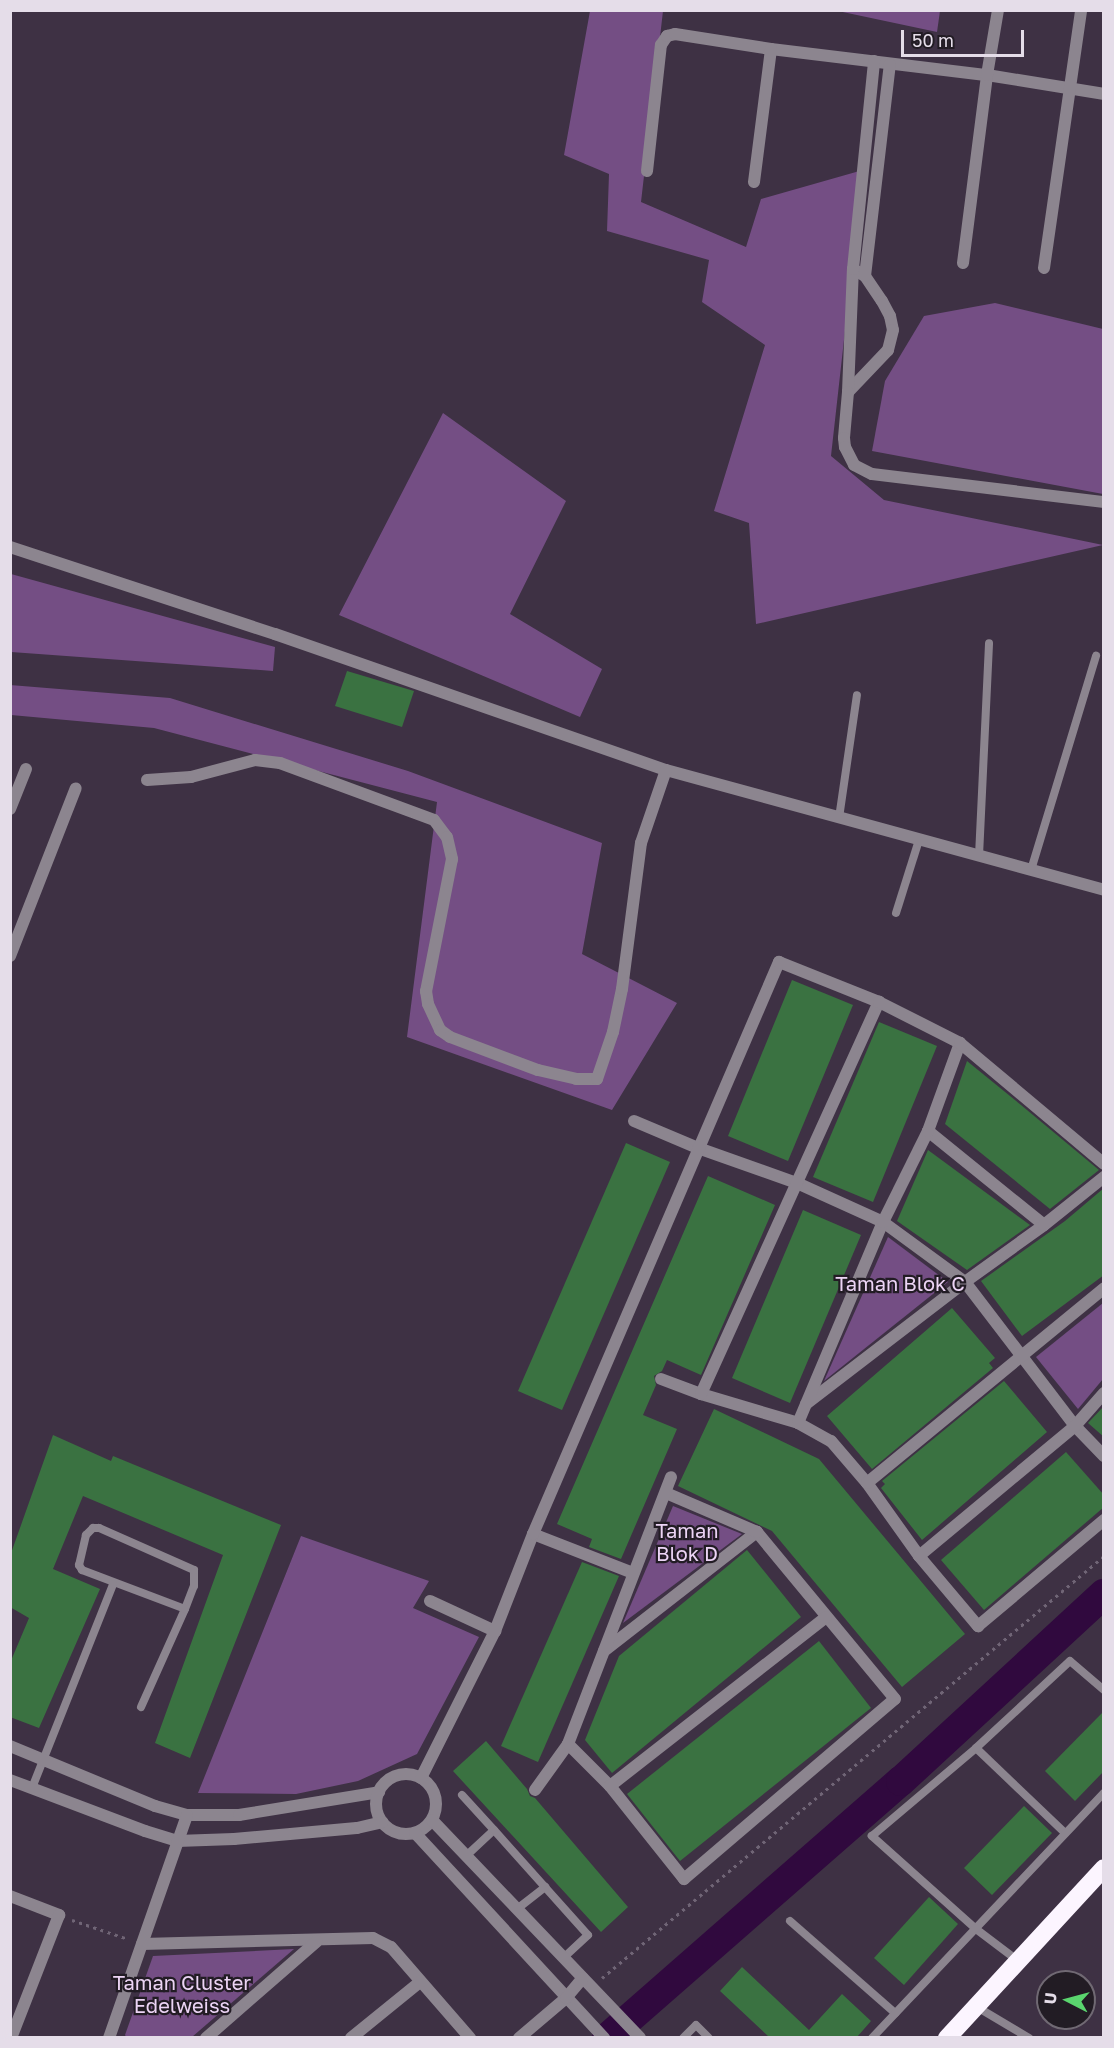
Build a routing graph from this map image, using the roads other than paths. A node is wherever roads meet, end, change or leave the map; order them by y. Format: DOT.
graph roads {
  1 [pos="998,10"];
  2 [pos="1081,10"];
  3 [pos="771,49"];
  4 [pos="874,61"];
  5 [pos="890,64"];
  6 [pos="987,75"];
  7 [pos="1070,89"];
  8 [pos="1104,94"];
  9 [pos="647,171"];
  10 [pos="754,182"];
  11 [pos="963,263"];
  12 [pos="1044,268"];
  13 [pos="853,269"];
  14 [pos="865,276"];
  15 [pos="848,392"];
  16 [pos="1104,502"];
  17 [pos="10,547"];
  18 [pos="989,643"];
  19 [pos="1096,656"];
  20 [pos="857,694"];
  21 [pos="26,769"];
  22 [pos="666,770"];
  23 [pos="147,780"];
  24 [pos="76,788"];
  25 [pos="10,809"];
  26 [pos="839,818"];
  27 [pos="919,840"];
  28 [pos="980,856"];
  29 [pos="1031,870"];
  30 [pos="1104,890"];
  31 [pos="896,913"];
  32 [pos="10,956"];
  33 [pos="879,1002"];
  34 [pos="960,1043"];
  35 [pos="634,1121"];
  36 [pos="928,1131"];
  37 [pos="698,1148"];
  38 [pos="1104,1164"];
  39 [pos="1104,1177"];
  40 [pos="796,1183"];
  41 [pos="883,1222"];
  42 [pos="1044,1226"];
  43 [pos="965,1282"];
  44 [pos="1104,1288"];
  45 [pos="1020,1356"];
  46 [pos="661,1379"];
  47 [pos="1104,1393"];
  48 [pos="701,1394"];
  49 [pos="804,1406"];
  50 [pos="798,1423"];
  51 [pos="1075,1426"];
  52 [pos="1104,1456"];
  53 [pos="671,1477"];
  54 [pos="867,1483"];
  55 [pos="666,1493"];
  56 [pos="1104,1520"];
  57 [pos="757,1532"];
  58 [pos="533,1534"];
  59 [pos="919,1556"];
  60 [pos="633,1574"];
  61 [pos="113,1584"];
  62 [pos="430,1601"];
  63 [pos="185,1610"];
  64 [pos="826,1617"];
  65 [pos="495,1631"];
  66 [pos="603,1652"];
  67 [pos="1104,1690"];
  68 [pos="141,1707"];
  69 [pos="568,1744"];
  70 [pos="10,1746"];
  71 [pos="976,1748"];
  72 [pos="43,1758"];
  73 [pos="421,1778"];
  74 [pos="10,1780"];
  75 [pos="610,1786"];
  76 [pos="32,1788"];
  77 [pos="535,1790"];
  78 [pos="379,1791"];
  79 [pos="1104,1793"];
  80 [pos="462,1795"];
  81 [pos="187,1815"];
  82 [pos="432,1820"];
  83 [pos="382,1822"];
  84 [pos="494,1830"];
  85 [pos="416,1833"];
  86 [pos="1065,1833"];
  87 [pos="177,1841"];
  88 [pos="466,1856"];
  89 [pos="1104,1868"];
  90 [pos="545,1887"];
  91 [pos="10,1896"];
  92 [pos="517,1909"];
  93 [pos="790,1921"];
  94 [pos="976,1929"];
  95 [pos="317,1941"];
  96 [pos="142,1944"];
  97 [pos="563,1958"];
  98 [pos="1017,1960"];
  99 [pos="420,1982"];
  100 [pos="587,1983"];
  101 [pos="569,2002"];
  102 [pos="976,2006"];
  103 [pos="895,2013"];
  104 [pos="636,2034"];
  105 [pos="11,2037"];
  106 [pos="109,2037"];
  107 [pos="206,2037"];
  108 [pos="351,2037"];
  109 [pos="470,2037"];
  110 [pos="519,2037"];
  111 [pos="604,2037"];
  112 [pos="683,2037"];
  113 [pos="709,2037"];
  114 [pos="872,2037"];
  115 [pos="947,2037"];
  116 [pos="1029,2037"];
  1 -- 6 [label="street"];
  2 -- 7 [label="street"];
  3 -- 4 [label="street"];
  3 -- 9 [label="street"];
  3 -- 10 [label="street"];
  4 -- 5 [label="street"];
  4 -- 13 [label="street"];
  5 -- 6 [label="street"];
  5 -- 14 [label="street"];
  6 -- 7 [label="street"];
  6 -- 11 [label="street"];
  7 -- 8 [label="street"];
  7 -- 12 [label="street"];
  13 -- 14 [label="street"];
  13 -- 15 [label="street"];
  14 -- 15 [label="street"];
  15 -- 16 [label="street"];
  17 -- 22 [label="street"];
  18 -- 28 [label="lane"];
  19 -- 29 [label="lane"];
  20 -- 26 [label="lane"];
  21 -- 25 [label="street"];
  22 -- 23 [label="street"];
  22 -- 26 [label="street"];
  24 -- 32 [label="street"];
  26 -- 27 [label="street"];
  27 -- 28 [label="street"];
  27 -- 31 [label="lane"];
  28 -- 29 [label="street"];
  29 -- 30 [label="street"];
  33 -- 34 [label="street"];
  33 -- 37 [label="street"];
  33 -- 40 [label="street"];
  34 -- 36 [label="street"];
  34 -- 38 [label="street"];
  35 -- 37 [label="street"];
  36 -- 41 [label="street"];
  36 -- 42 [label="street"];
  37 -- 40 [label="street"];
  37 -- 58 [label="street"];
  39 -- 42 [label="street"];
  40 -- 41 [label="street"];
  40 -- 48 [label="street"];
  41 -- 43 [label="street"];
  41 -- 49 [label="street"];
  42 -- 43 [label="street"];
  43 -- 45 [label="street"];
  43 -- 49 [label="street"];
  44 -- 45 [label="street"];
  45 -- 51 [label="street"];
  45 -- 54 [label="street"];
  46 -- 48 [label="street"];
  47 -- 51 [label="street"];
  48 -- 50 [label="street"];
  49 -- 50 [label="street"];
  50 -- 54 [label="street"];
  51 -- 52 [label="street"];
  51 -- 59 [label="street"];
  53 -- 55 [label="street"];
  54 -- 59 [label="street"];
  55 -- 57 [label="street"];
  55 -- 60 [label="street"];
  56 -- 59 [label="street"];
  57 -- 64 [label="street"];
  57 -- 66 [label="street"];
  58 -- 60 [label="street"];
  58 -- 65 [label="street"];
  60 -- 66 [label="street"];
  61 -- 63 [label="lane"];
  61 -- 63 [label="lane"];
  61 -- 72 [label="lane"];
  62 -- 65 [label="street"];
  63 -- 68 [label="lane"];
  64 -- 75 [label="street"];
  64 -- 75 [label="street"];
  65 -- 73 [label="street"];
  66 -- 69 [label="street"];
  67 -- 71 [label="lane"];
  69 -- 75 [label="street"];
  69 -- 77 [label="street"];
  70 -- 72 [label="street"];
  71 -- 86 [label="lane"];
  71 -- 94 [label="lane"];
  72 -- 76 [label="lane"];
  72 -- 81 [label="street"];
  73 -- 78 [label="street"];
  73 -- 82 [label="street"];
  74 -- 76 [label="street"];
  76 -- 87 [label="street"];
  78 -- 81 [label="street"];
  78 -- 83 [label="street"];
  79 -- 86 [label="lane"];
  80 -- 84 [label="lane"];
  81 -- 87 [label="street"];
  82 -- 85 [label="street"];
  82 -- 88 [label="street"];
  83 -- 85 [label="street"];
  83 -- 87 [label="street"];
  84 -- 88 [label="lane"];
  84 -- 90 [label="lane"];
  85 -- 101 [label="street"];
  86 -- 94 [label="lane"];
  87 -- 96 [label="street"];
  88 -- 92 [label="street"];
  89 -- 98 [label="highway"];
  90 -- 92 [label="lane"];
  90 -- 97 [label="lane"];
  91 -- 105 [label="street"];
  92 -- 97 [label="street"];
  93 -- 103 [label="lane"];
  94 -- 98 [label="lane"];
  94 -- 103 [label="lane"];
  95 -- 96 [label="street"];
  95 -- 99 [label="street"];
  95 -- 107 [label="street"];
  96 -- 106 [label="street"];
  97 -- 100 [label="street"];
  98 -- 102 [label="highway"];
  99 -- 108 [label="street"];
  99 -- 109 [label="street"];
  100 -- 101 [label="street"];
  100 -- 104 [label="street"];
  101 -- 110 [label="street"];
  101 -- 111 [label="street"];
  102 -- 115 [label="highway"];
  102 -- 116 [label="lane"];
  103 -- 114 [label="lane"];
  112 -- 113 [label="lane"];
}
